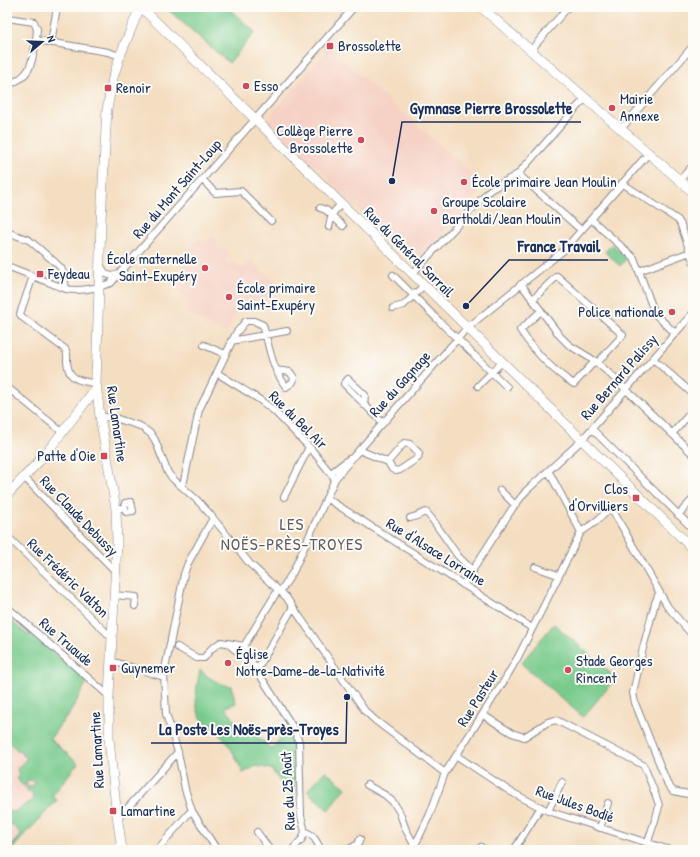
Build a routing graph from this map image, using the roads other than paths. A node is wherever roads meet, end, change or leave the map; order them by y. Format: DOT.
graph roads {
  1 [pos="57,7"];
  2 [pos="140,7"];
  3 [pos="354,7"];
  4 [pos="481,7"];
  5 [pos="568,7"];
  6 [pos="7,18"];
  7 [pos="36,40"];
  8 [pos="51,43"];
  9 [pos="693,46"];
  10 [pos="531,50"];
  11 [pos="120,56"];
  12 [pos="7,85"];
  13 [pos="586,98"];
  14 [pos="255,120"];
  15 [pos="621,129"];
  16 [pos="649,154"];
  17 [pos="693,165"];
  18 [pos="690,173"];
  19 [pos="518,174"];
  20 [pos="202,180"];
  21 [pos="680,180"];
  22 [pos="622,183"];
  23 [pos="693,192"];
  24 [pos="341,204"];
  25 [pos="320,208"];
  26 [pos="332,214"];
  27 [pos="591,219"];
  28 [pos="271,221"];
  29 [pos="343,226"];
  30 [pos="329,227"];
  31 [pos="581,230"];
  32 [pos="7,232"];
  33 [pos="692,252"];
  34 [pos="693,261"];
  35 [pos="99,265"];
  36 [pos="7,266"];
  37 [pos="639,271"];
  38 [pos="119,274"];
  39 [pos="412,274"];
  40 [pos="393,275"];
  41 [pos="33,276"];
  42 [pos="521,284"];
  43 [pos="424,285"];
  44 [pos="100,287"];
  45 [pos="66,289"];
  46 [pos="414,295"];
  47 [pos="532,300"];
  48 [pos="393,308"];
  49 [pos="541,311"];
  50 [pos="693,313"];
  51 [pos="467,328"];
  52 [pos="287,331"];
  53 [pos="676,333"];
  54 [pos="266,335"];
  55 [pos="458,338"];
  56 [pos="231,341"];
  57 [pos="204,345"];
  58 [pos="225,354"];
  59 [pos="653,358"];
  60 [pos="502,362"];
  61 [pos="596,362"];
  62 [pos="276,370"];
  63 [pos="492,372"];
  64 [pos="217,373"];
  65 [pos="97,386"];
  66 [pos="478,386"];
  67 [pos="507,387"];
  68 [pos="626,389"];
  69 [pos="8,391"];
  70 [pos="693,394"];
  71 [pos="364,405"];
  72 [pos="693,410"];
  73 [pos="100,416"];
  74 [pos="382,423"];
  75 [pos="592,429"];
  76 [pos="62,432"];
  77 [pos="672,434"];
  78 [pos="581,441"];
  79 [pos="309,447"];
  80 [pos="360,450"];
  81 [pos="693,454"];
  82 [pos="353,457"];
  83 [pos="388,462"];
  84 [pos="331,472"];
  85 [pos="548,472"];
  86 [pos="24,477"];
  87 [pos="335,478"];
  88 [pos="180,486"];
  89 [pos="500,490"];
  90 [pos="7,495"];
  91 [pos="284,497"];
  92 [pos="326,498"];
  93 [pos="662,499"];
  94 [pos="693,499"];
  95 [pos="515,505"];
  96 [pos="125,507"];
  97 [pos="116,509"];
  98 [pos="652,509"];
  99 [pos="678,514"];
  100 [pos="213,518"];
  101 [pos="410,518"];
  102 [pos="693,529"];
  103 [pos="581,532"];
  104 [pos="7,536"];
  105 [pos="693,549"];
  106 [pos="535,567"];
  107 [pos="473,571"];
  108 [pos="116,572"];
  109 [pos="558,575"];
  110 [pos="463,584"];
  111 [pos="279,591"];
  112 [pos="659,593"];
  113 [pos="114,595"];
  114 [pos="136,606"];
  115 [pos="7,607"];
  116 [pos="293,607"];
  117 [pos="532,628"];
  118 [pos="693,636"];
  119 [pos="112,638"];
  120 [pos="177,648"];
  121 [pos="242,649"];
  122 [pos="110,662"];
  123 [pos="257,670"];
  124 [pos="164,677"];
  125 [pos="109,696"];
  126 [pos="483,715"];
  127 [pos="178,752"];
  128 [pos="457,756"];
  129 [pos="446,773"];
  130 [pos="562,782"];
  131 [pos="367,785"];
  132 [pos="693,795"];
  133 [pos="608,803"];
  134 [pos="540,807"];
  135 [pos="192,811"];
  136 [pos="548,811"];
  137 [pos="117,816"];
  138 [pos="600,828"];
  139 [pos="257,832"];
  140 [pos="305,832"];
  141 [pos="360,839"];
  142 [pos="651,846"];
  143 [pos="414,849"];
  144 [pos="122,850"];
  145 [pos="157,850"];
  146 [pos="217,850"];
  147 [pos="270,850"];
  148 [pos="292,850"];
  149 [pos="321,850"];
  150 [pos="348,850"];
  151 [pos="514,850"];
  152 [pos="670,850"];
  1 -- 8 [label="street"];
  2 -- 11 [label="street, Rue Lamartine"];
  2 -- 14 [label="street, Rue du Général Sarrail"];
  3 -- 14 [label="street, Rue du Mont Saint-Loup"];
  4 -- 10 [label="street"];
  5 -- 10 [label="street"];
  6 -- 7 [label="street"];
  7 -- 8 [label="street"];
  7 -- 12 [label="street"];
  8 -- 11 [label="street"];
  9 -- 15 [label="street"];
  10 -- 13 [label="street"];
  11 -- 35 [label="street, Rue Lamartine"];
  13 -- 15 [label="street"];
  13 -- 19 [label="street"];
  14 -- 20 [label="street, Rue du Mont Saint-Loup"];
  14 -- 24 [label="street, Rue du Général Sarrail"];
  15 -- 16 [label="street"];
  16 -- 21 [label="street"];
  16 -- 22 [label="street, Rue du Gagnage"];
  17 -- 18 [label="street"];
  18 -- 21 [label="street"];
  19 -- 31 [label="street"];
  19 -- 39 [label="street"];
  20 -- 28 [label="street"];
  20 -- 38 [label="street, Rue du Mont Saint-Loup"];
  21 -- 23 [label="street"];
  22 -- 27 [label="street, Rue du Gagnage"];
  22 -- 33 [label="street"];
  24 -- 26 [label="street"];
  24 -- 39 [label="street, Rue du Général Sarrail"];
  25 -- 26 [label="street"];
  26 -- 29 [label="street"];
  26 -- 30 [label="street"];
  27 -- 31 [label="street, Rue du Gagnage"];
  27 -- 37 [label="street"];
  31 -- 42 [label="street, Rue du Gagnage"];
  32 -- 45 [label="street"];
  33 -- 34 [label="street"];
  33 -- 37 [label="street"];
  35 -- 38 [label="street"];
  35 -- 44 [label="street, Rue Lamartine"];
  36 -- 41 [label="street"];
  37 -- 53 [label="street"];
  38 -- 44 [label="street, Rue du Mont Saint-Loup"];
  39 -- 43 [label="street, Rue du Général Sarrail"];
  40 -- 46 [label="street"];
  41 -- 45 [label="street"];
  41 -- 65 [label="street"];
  42 -- 47 [label="street"];
  42 -- 51 [label="street, Rue du Gagnage"];
  43 -- 46 [label="street"];
  43 -- 51 [label="street, Rue du Général Sarrail"];
  44 -- 45 [label="street"];
  44 -- 65 [label="street, Rue Lamartine"];
  46 -- 48 [label="street"];
  46 -- 55 [label="street"];
  47 -- 49 [label="street"];
  47 -- 61 [label="street"];
  49 -- 61 [label="street"];
  49 -- 61 [label="street"];
  50 -- 53 [label="street, Rue Bernard Palissy"];
  51 -- 55 [label="street, Rue du Gagnage"];
  51 -- 60 [label="street, Rue du Général Sarrail"];
  52 -- 54 [label="street"];
  53 -- 59 [label="street, Rue Bernard Palissy"];
  54 -- 56 [label="street"];
  54 -- 56 [label="street"];
  54 -- 62 [label="street"];
  55 -- 63 [label="street"];
  55 -- 74 [label="street, Rue du Gagnage"];
  56 -- 58 [label="street"];
  57 -- 58 [label="street"];
  58 -- 64 [label="street"];
  59 -- 68 [label="street, Rue Bernard Palissy"];
  59 -- 70 [label="street"];
  60 -- 63 [label="street"];
  60 -- 78 [label="street, Rue du Général Sarrail"];
  61 -- 68 [label="street"];
  63 -- 66 [label="street"];
  63 -- 67 [label="street"];
  64 -- 79 [label="street, Rue du Bel Air"];
  64 -- 88 [label="street"];
  65 -- 73 [label="street, Rue Lamartine"];
  65 -- 76 [label="street"];
  68 -- 75 [label="street, Rue Bernard Palissy"];
  68 -- 77 [label="street"];
  69 -- 76 [label="street"];
  71 -- 74 [label="street"];
  72 -- 77 [label="street"];
  73 -- 88 [label="street"];
  73 -- 97 [label="street, Rue Lamartine"];
  74 -- 80 [label="street, Rue du Gagnage"];
  75 -- 78 [label="street, Rue Bernard Palissy"];
  75 -- 93 [label="street"];
  76 -- 86 [label="street"];
  77 -- 81 [label="street"];
  78 -- 85 [label="street, Rue Bernard Palissy"];
  78 -- 98 [label="street, Rue du Général Sarrail"];
  79 -- 84 [label="street, Rue du Bel Air"];
  79 -- 91 [label="street"];
  80 -- 82 [label="street, Rue du Gagnage"];
  80 -- 83 [label="street"];
  82 -- 84 [label="street, Rue du Gagnage"];
  82 -- 87 [label="street, Rue du Gagnage"];
  83 -- 83 [label="street"];
  84 -- 87 [label="street, Rue du Bel Air"];
  85 -- 95 [label="street, Rue Bernard Palissy"];
  85 -- 103 [label="street"];
  86 -- 90 [label="street"];
  86 -- 108 [label="street, Rue Claude Debussy"];
  87 -- 92 [label="street, Rue du Gagnage"];
  88 -- 100 [label="street"];
  89 -- 95 [label="street"];
  92 -- 110 [label="street, Rue d'Alsace Lorraine"];
  92 -- 111 [label="street, Rue du Gagnage"];
  93 -- 98 [label="street"];
  93 -- 99 [label="street"];
  94 -- 99 [label="street"];
  95 -- 107 [label="street, Rue Bernard Palissy"];
  96 -- 97 [label="street"];
  97 -- 108 [label="street, Rue Lamartine"];
  98 -- 105 [label="street, Rue du Général Sarrail"];
  99 -- 102 [label="street"];
  100 -- 111 [label="street"];
  100 -- 124 [label="street"];
  101 -- 107 [label="street"];
  103 -- 109 [label="street, Rue Pasteur"];
  103 -- 112 [label="street"];
  104 -- 119 [label="street, Rue Frédéric Valton"];
  106 -- 109 [label="street"];
  107 -- 110 [label="street, Rue Bernard Palissy"];
  108 -- 113 [label="street, Rue Lamartine"];
  109 -- 117 [label="street, Rue Pasteur"];
  110 -- 117 [label="street, Rue d'Alsace Lorraine"];
  111 -- 116 [label="street"];
  111 -- 121 [label="street, Rue du Gagnage"];
  112 -- 118 [label="street"];
  112 -- 132 [label="street"];
  113 -- 114 [label="street"];
  113 -- 119 [label="street, Rue Lamartine"];
  115 -- 125 [label="street, Rue Truaude"];
  116 -- 123 [label="street"];
  116 -- 129 [label="street"];
  117 -- 126 [label="street, Rue Pasteur"];
  119 -- 122 [label="street, Rue Lamartine"];
  120 -- 121 [label="street"];
  121 -- 123 [label="street, Rue du 25 Août"];
  122 -- 124 [label="street"];
  122 -- 125 [label="street, Rue Lamartine"];
  123 -- 140 [label="street, Rue du 25 Août"];
  124 -- 127 [label="street"];
  125 -- 137 [label="street, Rue Lamartine"];
  126 -- 128 [label="street, Rue Pasteur"];
  126 -- 142 [label="street"];
  127 -- 135 [label="street"];
  127 -- 137 [label="street"];
  128 -- 129 [label="street, Rue Pasteur"];
  128 -- 134 [label="street, Rue Jules Bodié"];
  129 -- 143 [label="street, Rue Pasteur"];
  130 -- 136 [label="street"];
  131 -- 143 [label="street"];
  133 -- 138 [label="street"];
  134 -- 136 [label="street, Rue Jules Bodié"];
  134 -- 151 [label="street"];
  135 -- 145 [label="street"];
  135 -- 146 [label="street"];
  136 -- 138 [label="street, Rue Jules Bodié"];
  137 -- 144 [label="street, Rue Lamartine"];
  138 -- 142 [label="street, Rue Jules Bodié"];
  139 -- 147 [label="street"];
  140 -- 148 [label="street, Rue du 25 Août"];
  140 -- 149 [label="street"];
  141 -- 150 [label="street"];
  142 -- 152 [label="street, Rue Jules Bodié"];
}
